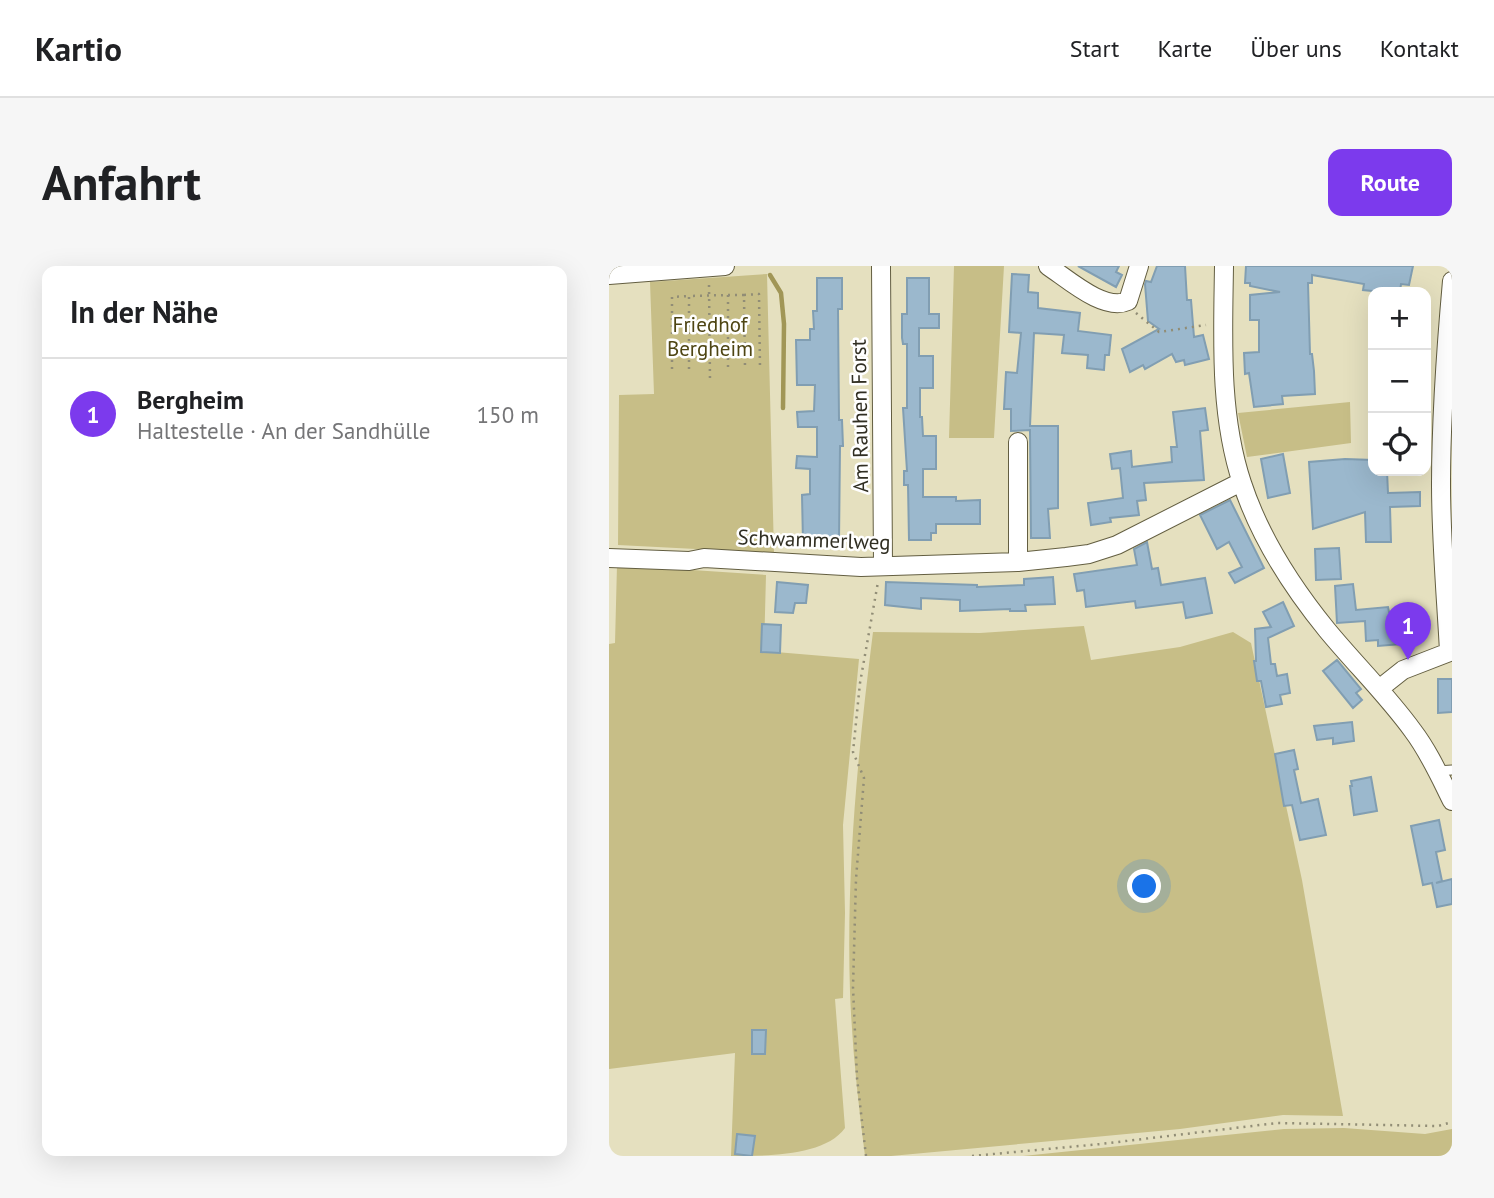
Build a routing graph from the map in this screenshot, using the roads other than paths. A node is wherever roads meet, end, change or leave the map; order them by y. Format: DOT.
graph roads {
  1 [pos="881,266"];
  2 [pos="1048,266"];
  3 [pos="1139,266"];
  4 [pos="1224,266"];
  5 [pos="716,267"];
  6 [pos="610,273"];
  7 [pos="1452,281"];
  8 [pos="1018,442"];
  9 [pos="1241,482"];
  10 [pos="609,558"];
  11 [pos="1018,562"];
  12 [pos="883,566"];
  13 [pos="1450,651"];
  14 [pos="1379,689"];
  15 [pos="1445,771"];
  16 [pos="1452,801"];
  1 -- 12 [label="street, Am Rauhen Forst"];
  2 -- 3 [label="street"];
  4 -- 9 [label="street"];
  5 -- 6 [label="street"];
  7 -- 13 [label="street"];
  8 -- 11 [label="street"];
  9 -- 11 [label="street, Schwammerlweg"];
  9 -- 14 [label="street"];
  10 -- 12 [label="street, Schwammerlweg"];
  11 -- 12 [label="street, Schwammerlweg"];
  13 -- 14 [label="street"];
  14 -- 15 [label="street"];
  15 -- 16 [label="street"];
}
